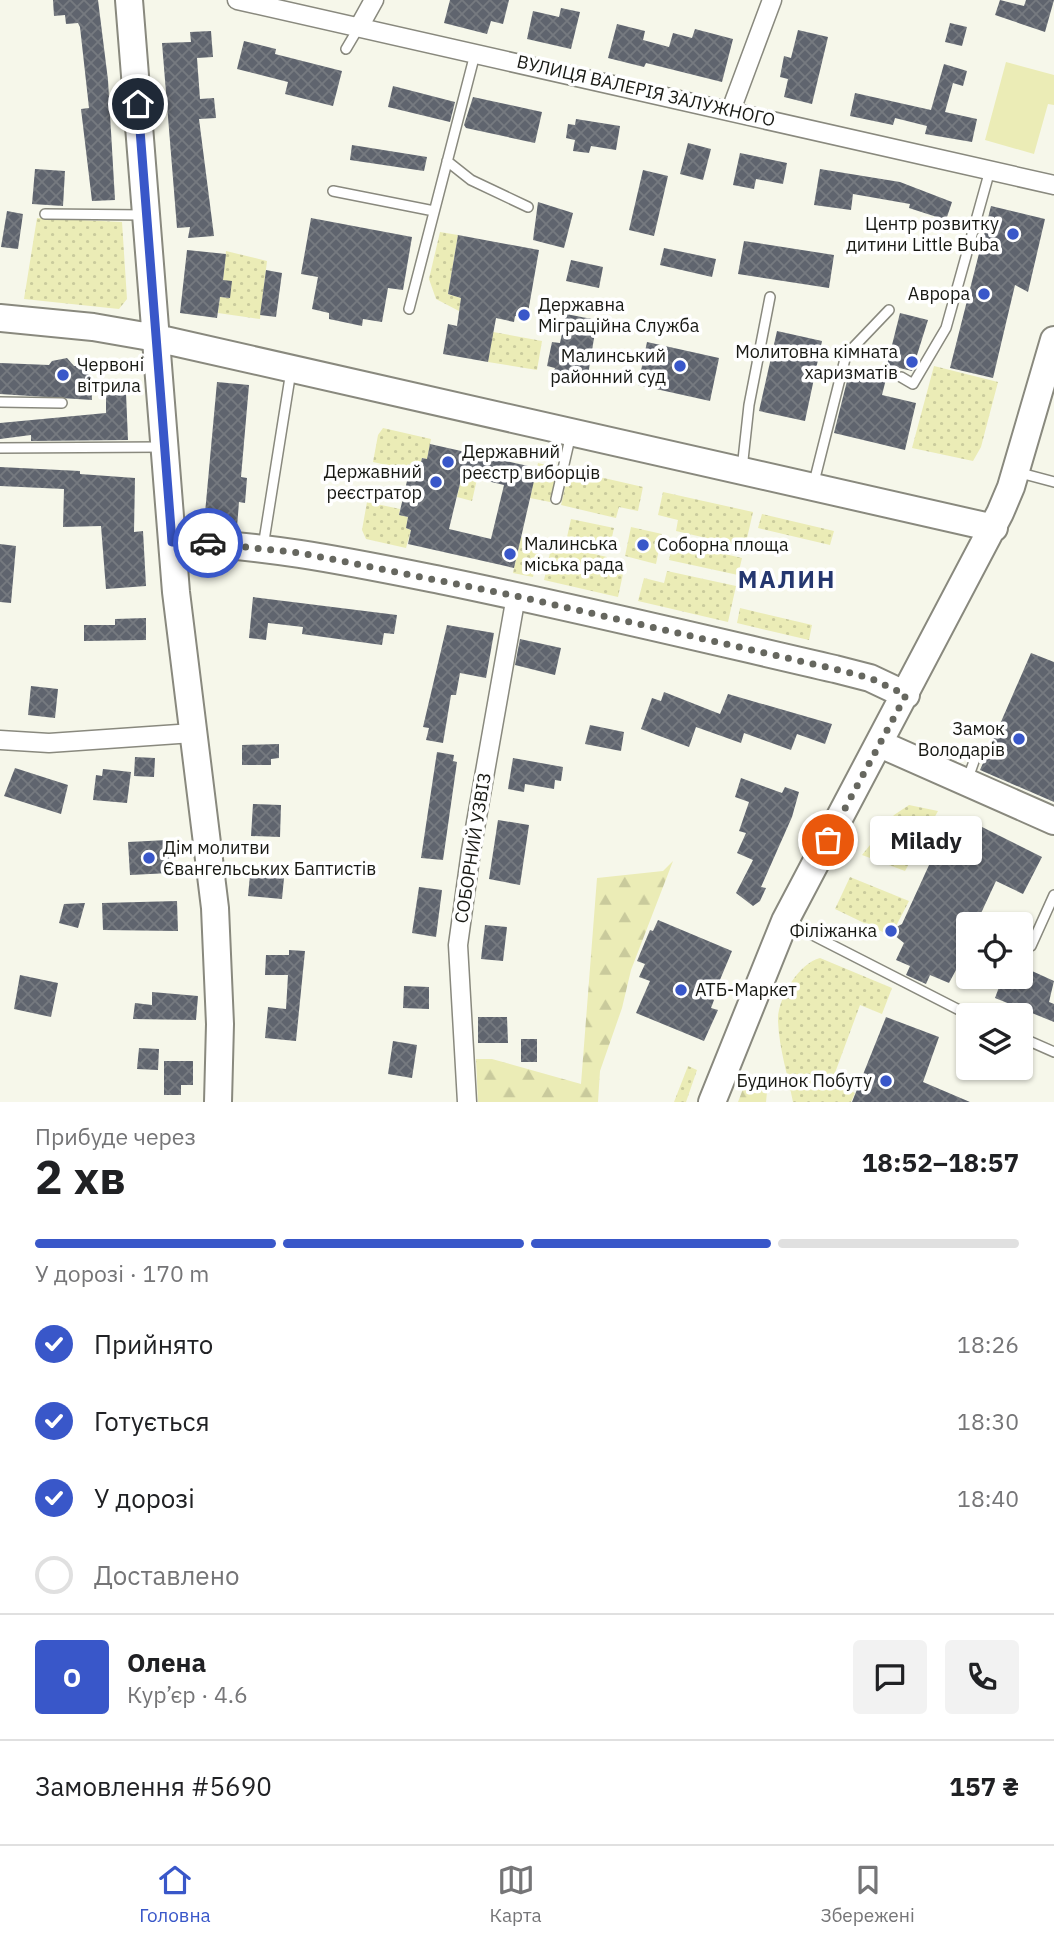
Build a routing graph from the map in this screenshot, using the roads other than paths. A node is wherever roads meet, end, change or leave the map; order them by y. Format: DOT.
graph roads {
  1 [pos="129,0"];
  2 [pos="237,0"];
  3 [pos="374,0"];
  4 [pos="772,0"];
  5 [pos="359,27"];
  6 [pos="346,48"];
  7 [pos="475,53"];
  8 [pos="731,110"];
  9 [pos="447,161"];
  10 [pos="990,169"];
  11 [pos="1054,185"];
  12 [pos="333,191"];
  13 [pos="528,207"];
  14 [pos="434,211"];
  15 [pos="45,214"];
  16 [pos="147,215"];
  17 [pos="770,297"];
  18 [pos="409,309"];
  19 [pos="889,310"];
  20 [pos="0,317"];
  21 [pos="156,338"];
  22 [pos="1054,340"];
  23 [pos="292,369"];
  24 [pos="901,377"];
  25 [pos="0,402"];
  26 [pos="62,403"];
  27 [pos="572,432"];
  28 [pos="164,447"];
  29 [pos="0,448"];
  30 [pos="742,471"];
  31 [pos="1016,472"];
  32 [pos="1054,482"];
  33 [pos="813,487"];
  34 [pos="556,499"];
  35 [pos="993,528"];
  36 [pos="172,542"];
  37 [pos="263,548"];
  38 [pos="516,596"];
  39 [pos="906,695"];
  40 [pos="193,733"];
  41 [pos="0,740"];
  42 [pos="880,744"];
  43 [pos="978,750"];
  44 [pos="966,782"];
  45 [pos="1054,821"];
  46 [pos="1054,895"];
  47 [pos="785,921"];
  48 [pos="1033,942"];
  49 [pos="956,1008"];
  50 [pos="1033,1043"];
  51 [pos="1054,1052"];
  52 [pos="218,1102"];
  53 [pos="467,1102"];
  54 [pos="712,1102"];
  1 -- 16 [label="street"];
  2 -- 5 [label="street, ВУЛИЦЯ ВАЛЕРІЯ ЗАЛУЖНОГО"];
  3 -- 5 [label="street"];
  4 -- 8 [label="street"];
  5 -- 6 [label="lane"];
  5 -- 7 [label="street, ВУЛИЦЯ ВАЛЕРІЯ ЗАЛУЖНОГО"];
  7 -- 8 [label="street, ВУЛИЦЯ ВАЛЕРІЯ ЗАЛУЖНОГО"];
  7 -- 9 [label="lane"];
  8 -- 10 [label="street, ВУЛИЦЯ ВАЛЕРІЯ ЗАЛУЖНОГО"];
  9 -- 13 [label="lane"];
  9 -- 14 [label="lane"];
  10 -- 11 [label="street, ВУЛИЦЯ ВАЛЕРІЯ ЗАЛУЖНОГО"];
  10 -- 24 [label="lane"];
  12 -- 14 [label="lane"];
  14 -- 18 [label="lane"];
  15 -- 16 [label="lane"];
  16 -- 21 [label="street"];
  17 -- 30 [label="lane"];
  19 -- 33 [label="lane"];
  20 -- 21 [label="street"];
  21 -- 23 [label="street"];
  21 -- 28 [label="street"];
  22 -- 31 [label="street"];
  23 -- 27 [label="street"];
  23 -- 37 [label="lane"];
  25 -- 26 [label="lane"];
  27 -- 30 [label="street"];
  27 -- 34 [label="lane"];
  28 -- 29 [label="lane"];
  28 -- 36 [label="street"];
  30 -- 33 [label="street"];
  31 -- 32 [label="lane"];
  31 -- 35 [label="street"];
  33 -- 35 [label="street"];
  35 -- 39 [label="street"];
  36 -- 37 [label="street"];
  36 -- 40 [label="street"];
  37 -- 38 [label="street"];
  38 -- 39 [label="street"];
  38 -- 53 [label="street, СОБОРНИЙ УЗВІЗ"];
  39 -- 42 [label="street"];
  40 -- 41 [label="street"];
  40 -- 52 [label="street"];
  42 -- 44 [label="street"];
  42 -- 47 [label="street"];
  43 -- 44 [label="lane"];
  44 -- 45 [label="street"];
  46 -- 48 [label="lane"];
  47 -- 49 [label="lane"];
  47 -- 54 [label="street"];
  50 -- 51 [label="lane"];
}
